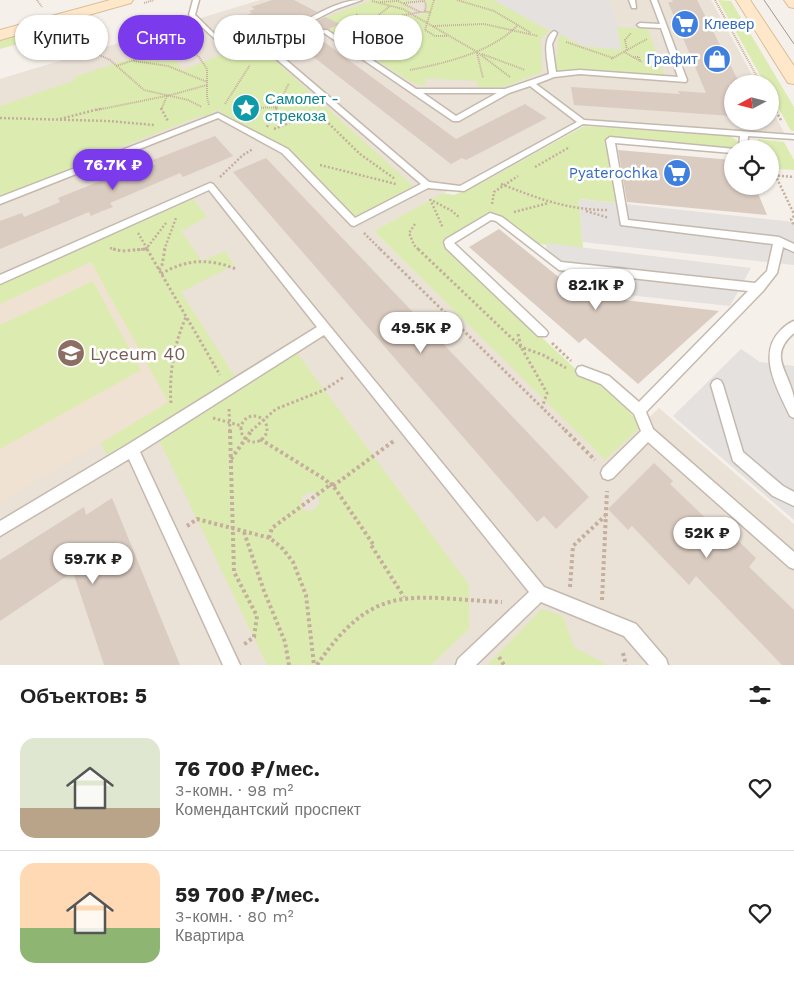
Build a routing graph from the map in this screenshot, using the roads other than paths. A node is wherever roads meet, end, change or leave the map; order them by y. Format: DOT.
graph roads {
  1 [pos="88,0"];
  2 [pos="126,0"];
  3 [pos="196,0"];
  4 [pos="359,0"];
  5 [pos="645,0"];
  6 [pos="654,0"];
  7 [pos="743,0"];
  8 [pos="791,0"];
  9 [pos="794,4"];
  10 [pos="319,15"];
  11 [pos="0,23"];
  12 [pos="640,25"];
  13 [pos="663,26"];
  14 [pos="325,31"];
  15 [pos="0,35"];
  16 [pos="214,35"];
  17 [pos="553,35"];
  18 [pos="281,60"];
  19 [pos="552,75"];
  20 [pos="794,79"];
  21 [pos="530,83"];
  22 [pos="416,90"];
  23 [pos="506,92"];
  24 [pos="582,122"];
  25 [pos="744,133"];
  26 [pos="794,137"];
  27 [pos="744,140"];
  28 [pos="724,149"];
  29 [pos="427,185"];
  30 [pos="0,201"];
  31 [pos="779,241"];
  32 [pos="794,248"];
  33 [pos="0,280"];
  34 [pos="759,288"];
  35 [pos="794,326"];
  36 [pos="326,328"];
  37 [pos="542,333"];
  38 [pos="582,371"];
  39 [pos="717,385"];
  40 [pos="639,410"];
  41 [pos="794,412"];
  42 [pos="648,433"];
  43 [pos="132,450"];
  44 [pos="608,473"];
  45 [pos="794,499"];
  46 [pos="0,529"];
  47 [pos="794,562"];
  48 [pos="539,593"];
  49 [pos="232,665"];
  50 [pos="464,665"];
  51 [pos="660,665"];
  1 -- 11 [label="main road"];
  2 -- 15 [label="main road"];
  3 -- 16 [label="lane"];
  4 -- 10 [label="lane"];
  5 -- 6 [label="lane"];
  6 -- 13 [label="lane"];
  7 -- 20 [label="main road"];
  8 -- 9 [label="main road"];
  12 -- 13 [label="lane"];
  13 -- 19 [label="lane"];
  14 -- 22 [label="lane"];
  17 -- 19 [label="lane"];
  18 -- 29 [label="lane"];
  19 -- 21 [label="lane"];
  21 -- 23 [label="lane"];
  21 -- 24 [label="lane"];
  22 -- 23 [label="lane"];
  22 -- 23 [label="lane"];
  24 -- 25 [label="lane"];
  24 -- 29 [label="lane"];
  25 -- 26 [label="lane"];
  25 -- 27 [label="lane"];
  28 -- 31 [label="lane"];
  29 -- 30 [label="lane"];
  31 -- 32 [label="lane"];
  31 -- 34 [label="lane"];
  33 -- 36 [label="lane"];
  34 -- 37 [label="lane"];
  34 -- 40 [label="lane"];
  35 -- 41 [label="lane"];
  36 -- 43 [label="lane"];
  36 -- 48 [label="lane"];
  38 -- 40 [label="lane"];
  39 -- 45 [label="lane"];
  40 -- 42 [label="lane"];
  42 -- 44 [label="lane"];
  42 -- 47 [label="lane"];
  43 -- 46 [label="lane"];
  43 -- 49 [label="lane"];
  48 -- 50 [label="lane"];
  48 -- 51 [label="lane"];
}
